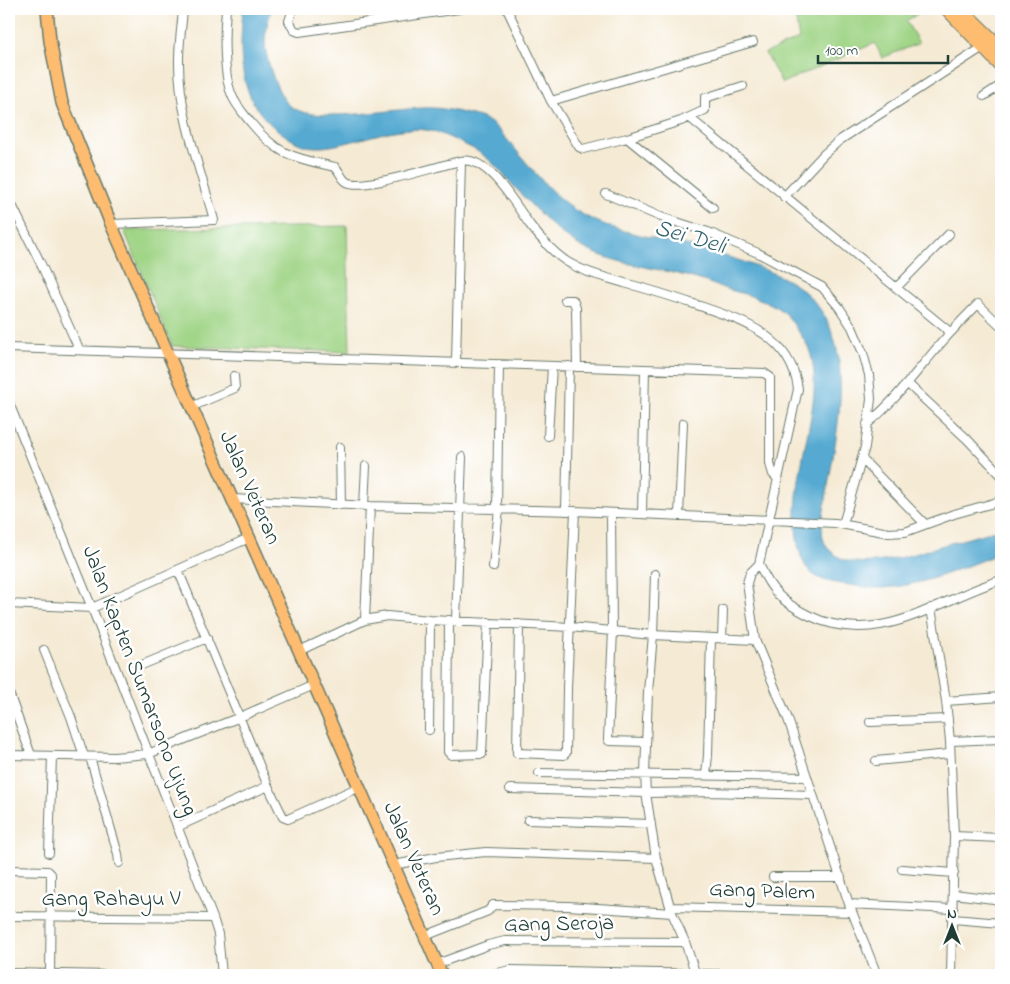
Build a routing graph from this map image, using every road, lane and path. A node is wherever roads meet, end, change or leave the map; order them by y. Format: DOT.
graph roads {
  1 [pos="47,9"];
  2 [pos="183,9"];
  3 [pos="226,9"];
  4 [pos="293,9"];
  5 [pos="460,9"];
  6 [pos="508,9"];
  7 [pos="948,9"];
  8 [pos="960,9"];
  9 [pos="754,42"];
  10 [pos="983,47"];
  11 [pos="1001,49"];
  12 [pos="1001,65"];
  13 [pos="743,86"];
  14 [pos="1001,86"];
  15 [pos="984,96"];
  16 [pos="551,101"];
  17 [pos="690,118"];
  18 [pos="627,138"];
  19 [pos="461,161"];
  20 [pos="606,194"];
  21 [pos="784,197"];
  22 [pos="9,199"];
  23 [pos="713,208"];
  24 [pos="111,224"];
  25 [pos="949,234"];
  26 [pos="896,288"];
  27 [pos="565,300"];
  28 [pos="1001,326"];
  29 [pos="950,332"];
  30 [pos="9,348"];
  31 [pos="80,349"];
  32 [pos="166,352"];
  33 [pos="456,362"];
  34 [pos="499,364"];
  35 [pos="552,366"];
  36 [pos="573,367"];
  37 [pos="645,369"];
  38 [pos="234,376"];
  39 [pos="908,384"];
  40 [pos="9,403"];
  41 [pos="191,407"];
  42 [pos="683,422"];
  43 [pos="867,424"];
  44 [pos="548,436"];
  45 [pos="340,447"];
  46 [pos="462,457"];
  47 [pos="862,459"];
  48 [pos="366,466"];
  49 [pos="1001,475"];
  50 [pos="778,479"];
  51 [pos="232,499"];
  52 [pos="1001,501"];
  53 [pos="341,505"];
  54 [pos="367,506"];
  55 [pos="460,508"];
  56 [pos="498,509"];
  57 [pos="566,511"];
  58 [pos="575,511"];
  59 [pos="611,513"];
  60 [pos="642,514"];
  61 [pos="679,516"];
  62 [pos="768,521"];
  63 [pos="843,524"];
  64 [pos="925,524"];
  65 [pos="249,538"];
  66 [pos="759,564"];
  67 [pos="494,567"];
  68 [pos="178,570"];
  69 [pos="655,574"];
  70 [pos="1001,580"];
  71 [pos="9,604"];
  72 [pos="92,608"];
  73 [pos="931,608"];
  74 [pos="723,610"];
  75 [pos="365,620"];
  76 [pos="430,620"];
  77 [pos="453,620"];
  78 [pos="488,622"];
  79 [pos="519,624"];
  80 [pos="570,627"];
  81 [pos="613,631"];
  82 [pos="653,635"];
  83 [pos="207,638"];
  84 [pos="711,638"];
  85 [pos="722,639"];
  86 [pos="755,640"];
  87 [pos="44,650"];
  88 [pos="299,651"];
  89 [pos="137,667"];
  90 [pos="314,684"];
  91 [pos="9,693"];
  92 [pos="1001,697"];
  93 [pos="946,701"];
  94 [pos="240,717"];
  95 [pos="948,719"];
  96 [pos="870,722"];
  97 [pos="429,730"];
  98 [pos="1001,740"];
  99 [pos="950,741"];
  100 [pos="646,742"];
  101 [pos="148,754"];
  102 [pos="949,754"];
  103 [pos="9,755"];
  104 [pos="31,755"];
  105 [pos="52,756"];
  106 [pos="87,756"];
  107 [pos="876,761"];
  108 [pos="539,774"];
  109 [pos="645,774"];
  110 [pos="706,775"];
  111 [pos="807,777"];
  112 [pos="268,786"];
  113 [pos="359,787"];
  114 [pos="510,788"];
  115 [pos="646,793"];
  116 [pos="814,794"];
  117 [pos="528,820"];
  118 [pos="651,824"];
  119 [pos="177,827"];
  120 [pos="954,836"];
  121 [pos="1001,838"];
  122 [pos="49,853"];
  123 [pos="656,858"];
  124 [pos="119,863"];
  125 [pos="394,865"];
  126 [pos="902,869"];
  127 [pos="9,870"];
  128 [pos="954,873"];
  129 [pos="841,877"];
  130 [pos="773,878"];
  131 [pos="954,894"];
  132 [pos="1001,900"];
  133 [pos="849,904"];
  134 [pos="953,909"];
  135 [pos="671,910"];
  136 [pos="852,912"];
  137 [pos="9,916"];
  138 [pos="51,918"];
  139 [pos="213,918"];
  140 [pos="953,919"];
  141 [pos="1001,923"];
  142 [pos="425,936"];
  143 [pos="685,942"];
  144 [pos="437,964"];
  145 [pos="9,973"];
  146 [pos="695,974"];
  147 [pos="50,975"];
  148 [pos="111,975"];
  149 [pos="222,975"];
  150 [pos="442,975"];
  151 [pos="489,975"];
  152 [pos="757,975"];
  153 [pos="877,975"];
  154 [pos="951,975"];
  1 -- 24 [label="main road, Jalan Veteran"];
  2 -- 24 [label="street"];
  3 -- 19 [label="street"];
  4 -- 5 [label="street"];
  6 -- 16 [label="street"];
  7 -- 10 [label="highway"];
  8 -- 11 [label="highway"];
  9 -- 16 [label="street"];
  10 -- 12 [label="highway"];
  10 -- 21 [label="street"];
  13 -- 17 [label="street"];
  14 -- 15 [label="street"];
  16 -- 18 [label="street"];
  17 -- 18 [label="street"];
  17 -- 21 [label="street"];
  18 -- 23 [label="street"];
  19 -- 33 [label="street"];
  19 -- 50 [label="street"];
  20 -- 43 [label="street"];
  21 -- 26 [label="street"];
  22 -- 31 [label="street"];
  24 -- 32 [label="main road, Jalan Veteran"];
  25 -- 26 [label="street"];
  26 -- 29 [label="street"];
  27 -- 36 [label="street"];
  28 -- 29 [label="street"];
  29 -- 39 [label="street"];
  30 -- 31 [label="street"];
  31 -- 32 [label="street"];
  32 -- 33 [label="street"];
  32 -- 41 [label="main road, Jalan Veteran"];
  33 -- 34 [label="street"];
  34 -- 35 [label="street"];
  34 -- 56 [label="street"];
  35 -- 36 [label="street"];
  35 -- 44 [label="street"];
  36 -- 37 [label="street"];
  36 -- 57 [label="street"];
  37 -- 50 [label="street"];
  37 -- 60 [label="street"];
  38 -- 41 [label="street"];
  39 -- 43 [label="street"];
  39 -- 49 [label="street"];
  40 -- 72 [label="street, Jalan Kapten Sumarsono Ujung"];
  41 -- 51 [label="main road, Jalan Veteran"];
  42 -- 61 [label="street"];
  43 -- 47 [label="street"];
  45 -- 53 [label="street"];
  46 -- 55 [label="street"];
  47 -- 63 [label="street"];
  47 -- 64 [label="street"];
  48 -- 54 [label="street"];
  50 -- 62 [label="street"];
  51 -- 53 [label="street"];
  51 -- 65 [label="main road, Jalan Veteran"];
  52 -- 64 [label="street"];
  53 -- 54 [label="street"];
  54 -- 55 [label="street"];
  54 -- 75 [label="street"];
  55 -- 56 [label="street"];
  55 -- 77 [label="street"];
  56 -- 57 [label="street"];
  56 -- 67 [label="street"];
  57 -- 58 [label="street"];
  58 -- 59 [label="street"];
  58 -- 80 [label="street"];
  59 -- 60 [label="street"];
  59 -- 81 [label="street"];
  60 -- 61 [label="street"];
  61 -- 62 [label="street"];
  62 -- 63 [label="street"];
  62 -- 66 [label="street"];
  63 -- 64 [label="street"];
  65 -- 68 [label="street"];
  65 -- 88 [label="main road, Jalan Veteran"];
  66 -- 73 [label="street"];
  66 -- 86 [label="street"];
  68 -- 72 [label="street"];
  68 -- 83 [label="street"];
  69 -- 82 [label="street"];
  70 -- 73 [label="street"];
  71 -- 72 [label="street"];
  72 -- 101 [label="street, Jalan Kapten Sumarsono Ujung"];
  73 -- 93 [label="street"];
  74 -- 85 [label="street"];
  75 -- 76 [label="street"];
  75 -- 88 [label="street"];
  76 -- 77 [label="street"];
  76 -- 97 [label="street"];
  77 -- 78 [label="street"];
  77 -- 78 [label="street"];
  78 -- 79 [label="street"];
  79 -- 80 [label="street"];
  79 -- 80 [label="street"];
  80 -- 81 [label="street"];
  81 -- 82 [label="street"];
  81 -- 100 [label="street"];
  82 -- 84 [label="street"];
  82 -- 100 [label="street"];
  83 -- 89 [label="street"];
  83 -- 94 [label="street"];
  84 -- 85 [label="street"];
  84 -- 110 [label="street"];
  85 -- 86 [label="street"];
  86 -- 111 [label="street"];
  87 -- 106 [label="street"];
  88 -- 90 [label="main road, Jalan Veteran"];
  90 -- 94 [label="street"];
  90 -- 113 [label="main road, Jalan Veteran"];
  91 -- 104 [label="street"];
  92 -- 93 [label="street"];
  93 -- 95 [label="street"];
  94 -- 101 [label="street"];
  94 -- 112 [label="street"];
  95 -- 96 [label="street"];
  95 -- 99 [label="street"];
  98 -- 99 [label="street"];
  99 -- 102 [label="street"];
  100 -- 109 [label="street"];
  101 -- 106 [label="street"];
  101 -- 119 [label="street, Jalan Kapten Sumarsono Ujung"];
  102 -- 107 [label="street"];
  102 -- 120 [label="street"];
  103 -- 104 [label="street"];
  104 -- 105 [label="street"];
  105 -- 106 [label="street"];
  105 -- 122 [label="street"];
  106 -- 124 [label="street"];
  108 -- 109 [label="street"];
  109 -- 110 [label="street"];
  109 -- 115 [label="street"];
  110 -- 111 [label="street"];
  111 -- 116 [label="street"];
  112 -- 113 [label="street"];
  112 -- 119 [label="street"];
  113 -- 125 [label="main road, Jalan Veteran"];
  114 -- 115 [label="street"];
  115 -- 116 [label="street"];
  115 -- 118 [label="street"];
  116 -- 129 [label="street"];
  117 -- 118 [label="street"];
  118 -- 123 [label="street"];
  119 -- 139 [label="street, Jalan Kapten Sumarsono Ujung"];
  120 -- 121 [label="street"];
  120 -- 128 [label="street"];
  123 -- 125 [label="street"];
  123 -- 135 [label="street"];
  125 -- 142 [label="main road, Jalan Veteran"];
  126 -- 128 [label="street"];
  127 -- 138 [label="street"];
  128 -- 131 [label="street"];
  129 -- 130 [label="street"];
  129 -- 133 [label="street"];
  131 -- 132 [label="street"];
  131 -- 134 [label="street"];
  133 -- 134 [label="street"];
  133 -- 136 [label="street"];
  134 -- 140 [label="street"];
  135 -- 136 [label="street, Gang Palem"];
  135 -- 142 [label="street, Gang Palem"];
  135 -- 143 [label="street"];
  136 -- 153 [label="street"];
  137 -- 138 [label="street, Gang Rahayu V"];
  138 -- 139 [label="street, Gang Rahayu V"];
  138 -- 147 [label="street"];
  139 -- 149 [label="street, Jalan Kapten Sumarsono Ujung"];
  140 -- 141 [label="street"];
  140 -- 154 [label="street"];
  142 -- 144 [label="main road, Jalan Veteran"];
  143 -- 144 [label="street, Gang Seroja"];
  143 -- 146 [label="street"];
  144 -- 150 [label="main road, Jalan Veteran"];
  145 -- 147 [label="street"];
  146 -- 151 [label="street"];
  146 -- 152 [label="street"];
  147 -- 148 [label="street"];
}
